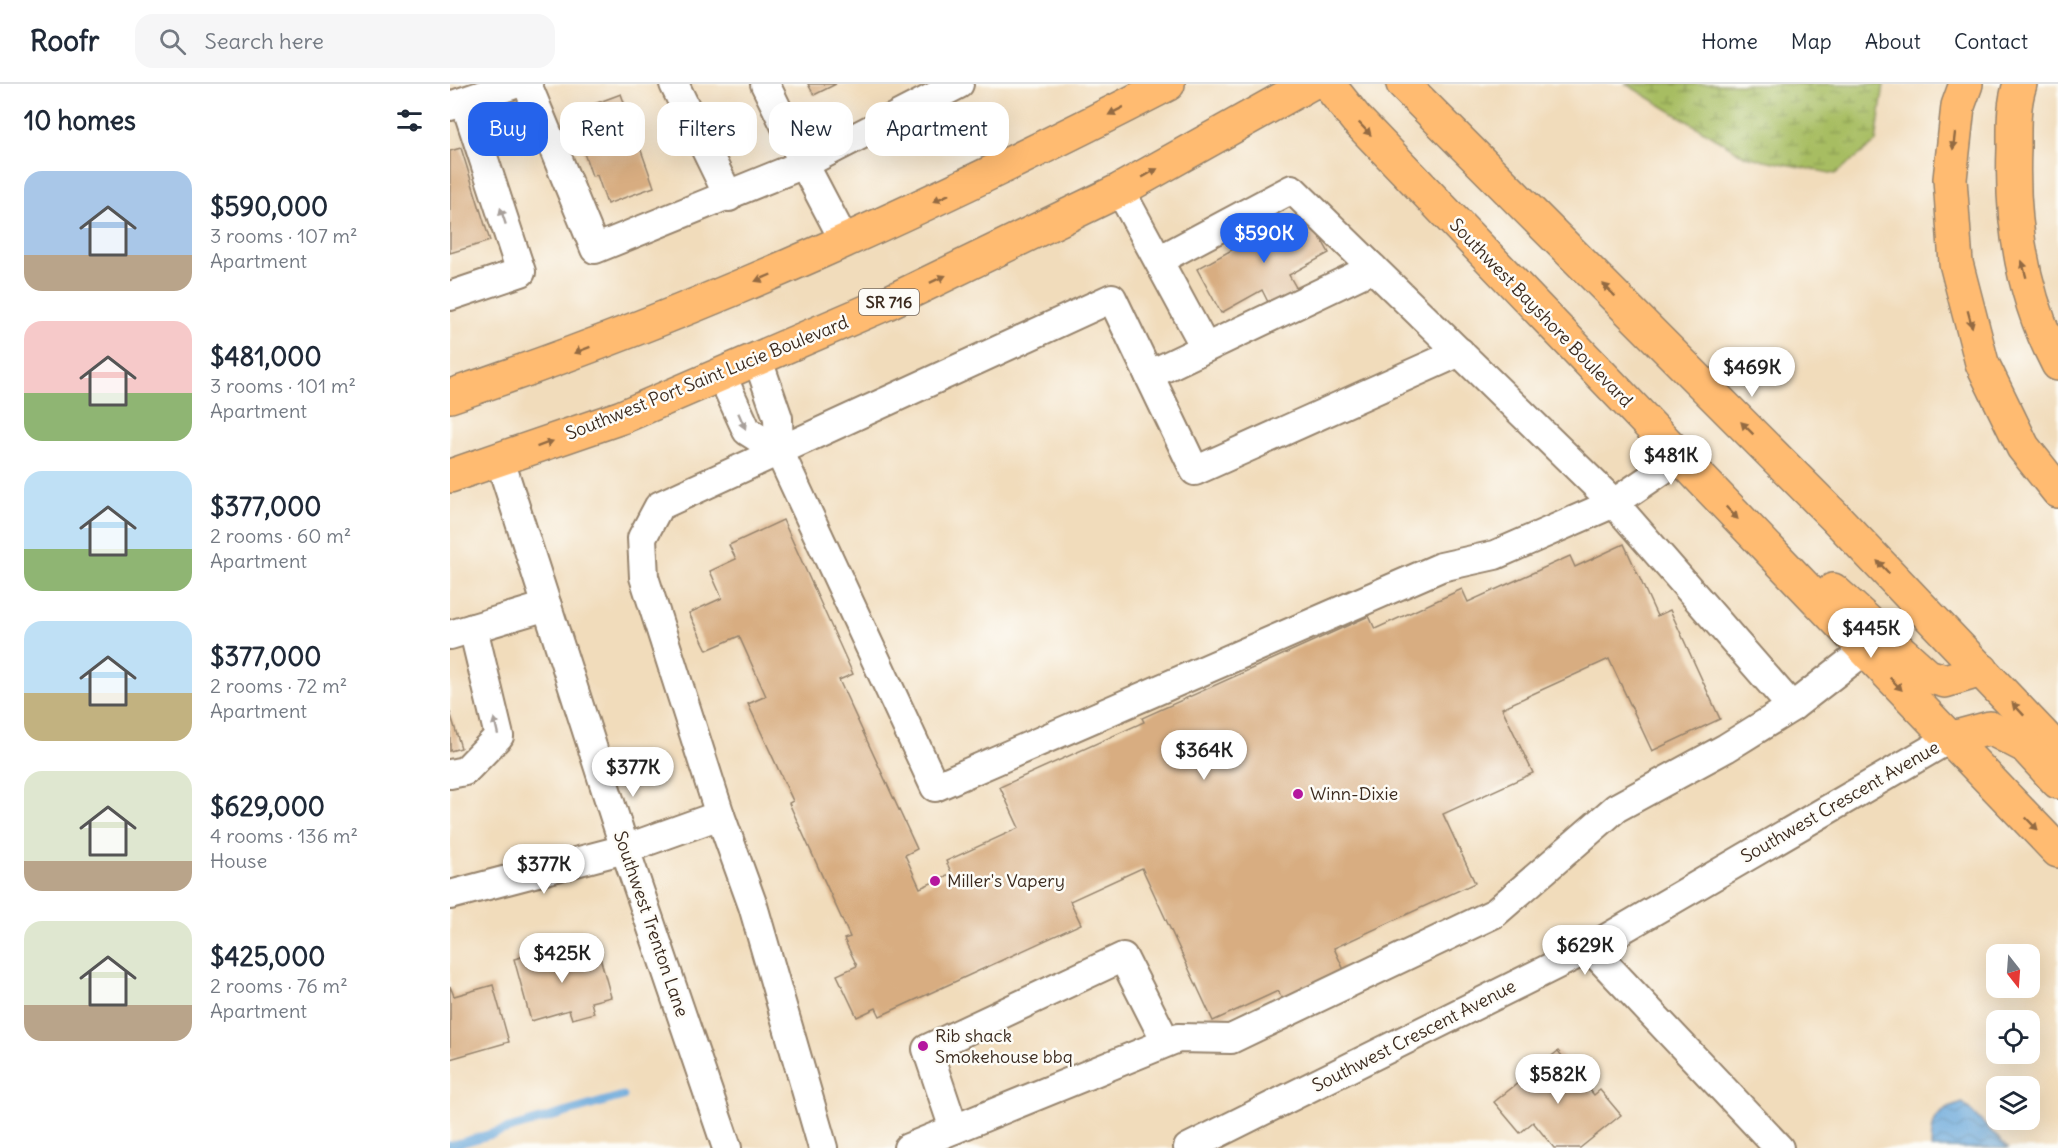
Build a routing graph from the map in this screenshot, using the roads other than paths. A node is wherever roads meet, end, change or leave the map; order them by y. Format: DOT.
graph roads {
  1 [pos="515,84"];
  2 [pos="527,84"];
  3 [pos="674,84"];
  4 [pos="765,84"];
  5 [pos="959,84"];
  6 [pos="1168,84"];
  7 [pos="1309,84"];
  8 [pos="1328,84"];
  9 [pos="1403,84"];
  10 [pos="1966,84"];
  11 [pos="2020,84"];
  12 [pos="457,104"];
  13 [pos="804,164"];
  14 [pos="1119,190"];
  15 [pos="729,197"];
  16 [pos="845,242"];
  17 [pos="1159,260"];
  18 [pos="1373,268"];
  19 [pos="450,296"];
  20 [pos="1205,347"];
  21 [pos="1460,352"];
  22 [pos="758,360"];
  23 [pos="2058,364"];
  24 [pos="1149,375"];
  25 [pos="722,376"];
  26 [pos="450,396"];
  27 [pos="780,451"];
  28 [pos="1680,458"];
  29 [pos="500,460"];
  30 [pos="450,476"];
  31 [pos="2058,491"];
  32 [pos="1614,503"];
  33 [pos="1774,557"];
  34 [pos="547,606"];
  35 [pos="462,632"];
  36 [pos="1864,651"];
  37 [pos="1982,670"];
  38 [pos="1792,707"];
  39 [pos="1949,739"];
  40 [pos="2058,751"];
  41 [pos="457,772"];
  42 [pos="2058,783"];
  43 [pos="720,815"];
  44 [pos="626,849"];
  45 [pos="2058,851"];
  46 [pos="450,895"];
  47 [pos="1590,948"];
  48 [pos="1166,1042"];
  49 [pos="954,1129"];
  50 [pos="1198,1146"];
  51 [pos="727,1148"];
  52 [pos="824,1148"];
  53 [pos="908,1148"];
  54 [pos="1779,1148"];
  1 -- 12 [label="street"];
  2 -- 15 [label="street"];
  3 -- 15 [label="street"];
  4 -- 13 [label="street"];
  5 -- 13 [label="street"];
  6 -- 16 [label="main road, one-way"];
  14 -- 7 [label="main road, Southwest Port Saint Lucie Boulevard / SR 716, one-way"];
  8 -- 28 [label="main road, Southwest Bayshore Boulevard, one-way"];
  37 -- 9 [label="main road, one-way"];
  10 -- 31 [label="main road, one-way"];
  23 -- 11 [label="main road, one-way"];
  19 -- 12 [label="street, one-way"];
  13 -- 15 [label="street"];
  13 -- 16 [label="street"];
  14 -- 17 [label="street"];
  22 -- 14 [label="main road, Southwest Port Saint Lucie Boulevard / SR 716, one-way"];
  16 -- 26 [label="main road, one-way"];
  17 -- 18 [label="street"];
  17 -- 20 [label="street"];
  18 -- 20 [label="street"];
  18 -- 21 [label="street"];
  20 -- 24 [label="street"];
  21 -- 24 [label="street"];
  21 -- 32 [label="street"];
  22 -- 25 [label="main road, Southwest Port Saint Lucie Boulevard / SR 716"];
  22 -- 27 [label="street"];
  24 -- 27 [label="street"];
  25 -- 27 [label="street, one-way"];
  29 -- 25 [label="main road, Southwest Port Saint Lucie Boulevard / SR 716, one-way"];
  27 -- 32 [label="street"];
  27 -- 43 [label="street"];
  28 -- 32 [label="street"];
  28 -- 33 [label="main road, Southwest Bayshore Boulevard, one-way"];
  29 -- 30 [label="main road, Southwest Port Saint Lucie Boulevard / SR 716"];
  29 -- 34 [label="street, Southwest Trenton Lane"];
  32 -- 38 [label="street"];
  33 -- 36 [label="main road, Southwest Bayshore Boulevard"];
  33 -- 37 [label="main road"];
  34 -- 35 [label="street"];
  34 -- 44 [label="street, Southwest Trenton Lane"];
  41 -- 35 [label="street, one-way"];
  36 -- 38 [label="street"];
  36 -- 39 [label="main road, Southwest Bayshore Boulevard, one-way"];
  40 -- 37 [label="main road, one-way"];
  38 -- 48 [label="street"];
  39 -- 42 [label="main road"];
  39 -- 45 [label="main road, Southwest Bayshore Boulevard, one-way"];
  39 -- 47 [label="street, Southwest Crescent Avenue"];
  43 -- 44 [label="street"];
  43 -- 52 [label="street"];
  44 -- 46 [label="street"];
  44 -- 51 [label="street, Southwest Trenton Lane"];
  47 -- 50 [label="street, Southwest Crescent Avenue"];
  47 -- 54 [label="street"];
  48 -- 49 [label="street"];
  48 -- 49 [label="street"];
  49 -- 53 [label="street"];
}
